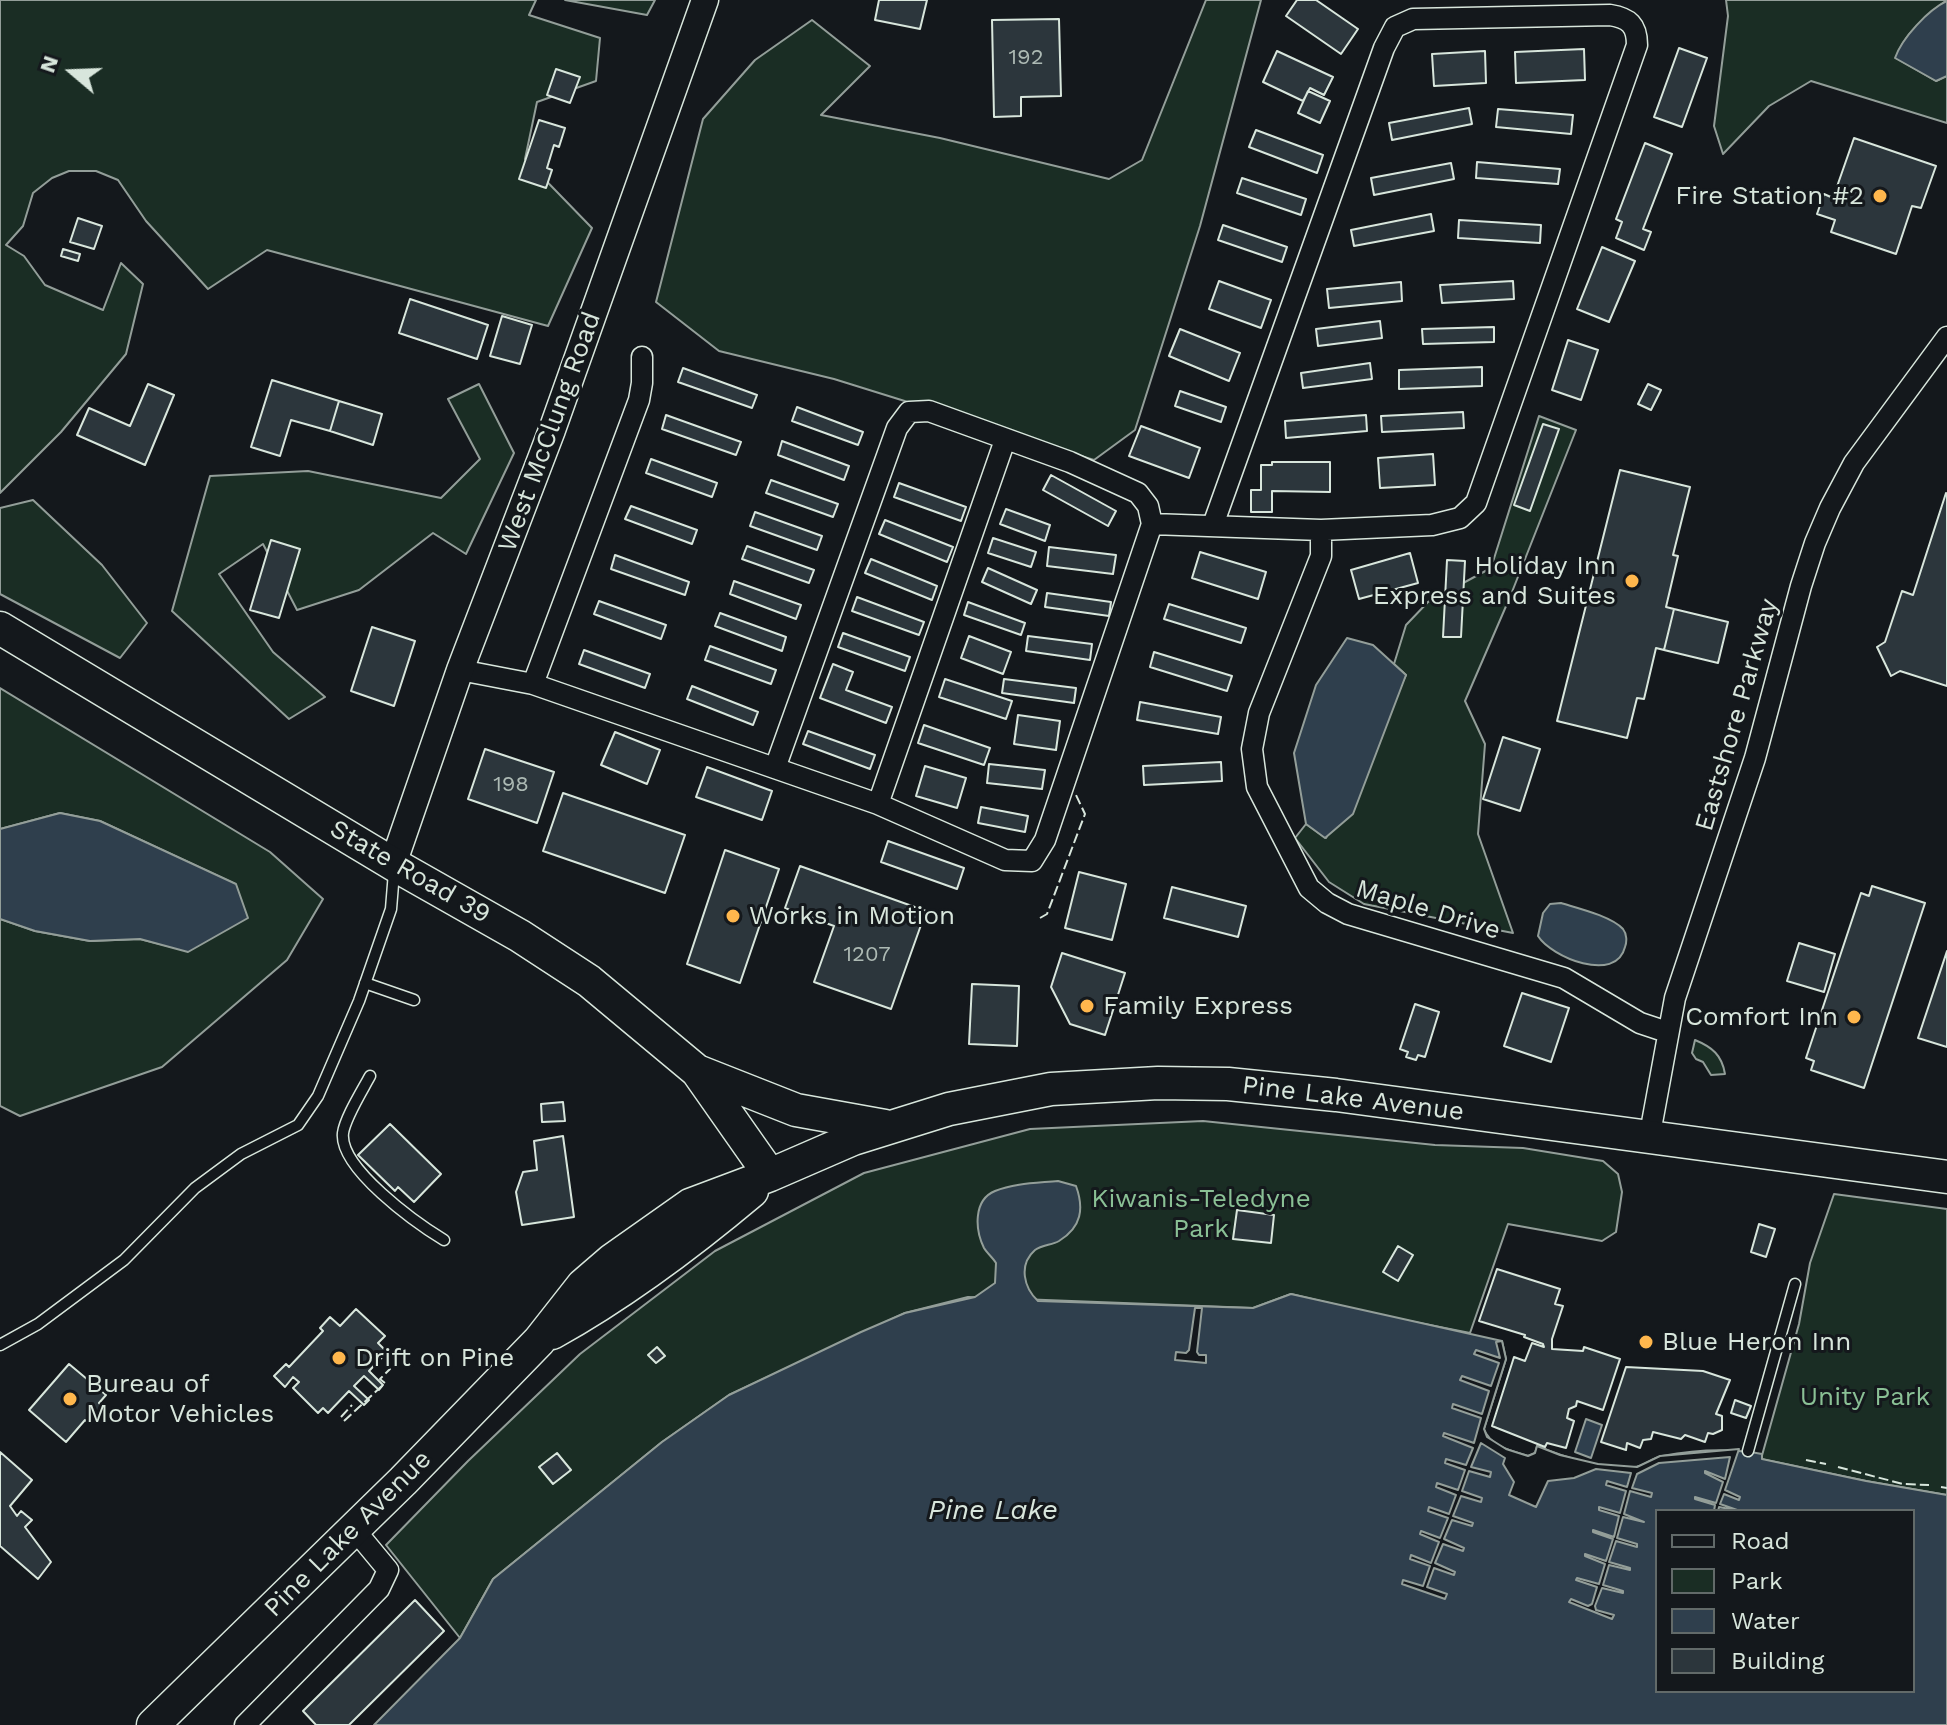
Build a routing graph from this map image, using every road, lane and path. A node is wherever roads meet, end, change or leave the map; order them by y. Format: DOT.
graph roads {
  1 [pos="705,0"];
  2 [pos="1947,337"];
  3 [pos="642,357"];
  4 [pos="1005,440"];
  5 [pos="1152,524"];
  6 [pos="1213,525"];
  7 [pos="1321,530"];
  8 [pos="0,628"];
  9 [pos="460,670"];
  10 [pos="533,684"];
  11 [pos="775,768"];
  12 [pos="878,804"];
  13 [pos="393,864"];
  14 [pos="365,983"];
  15 [pos="414,1000"];
  16 [pos="1667,1032"];
  17 [pos="697,1071"];
  18 [pos="370,1076"];
  19 [pos="889,1127"];
  20 [pos="1649,1139"];
  21 [pos="770,1175"];
  22 [pos="1947,1177"];
  23 [pos="444,1240"];
  24 [pos="1795,1284"];
  25 [pos="0,1345"];
  26 [pos="1748,1451"];
  27 [pos="354,1529"];
  28 [pos="153,1725"];
  29 [pos="245,1725"];
  1 -- 9 [label="street, West McClung Road"];
  2 -- 16 [label="street, Eastshore Parkway"];
  3 -- 10 [label="street"];
  4 -- 5 [label="street"];
  4 -- 11 [label="street"];
  4 -- 12 [label="street"];
  5 -- 6 [label="street"];
  5 -- 12 [label="street"];
  6 -- 7 [label="street"];
  6 -- 7 [label="street"];
  7 -- 16 [label="street, Maple Drive"];
  8 -- 13 [label="main road, State Road 39"];
  9 -- 10 [label="street"];
  9 -- 13 [label="street, West McClung Road"];
  10 -- 11 [label="street"];
  11 -- 12 [label="street"];
  13 -- 14 [label="lane"];
  13 -- 17 [label="main road, State Road 39"];
  14 -- 15 [label="lane"];
  14 -- 25 [label="lane"];
  16 -- 20 [label="street, Eastshore Parkway"];
  17 -- 19 [label="main road"];
  17 -- 21 [label="main road, State Road 39"];
  18 -- 23 [label="lane"];
  19 -- 20 [label="main road, Pine Lake Avenue"];
  19 -- 21 [label="main road, Pine Lake Avenue"];
  20 -- 22 [label="main road, Pine Lake Avenue"];
  21 -- 27 [label="main road, Pine Lake Avenue"];
  24 -- 26 [label="lane"];
  27 -- 28 [label="main road, Pine Lake Avenue"];
  27 -- 29 [label="street"];
}
